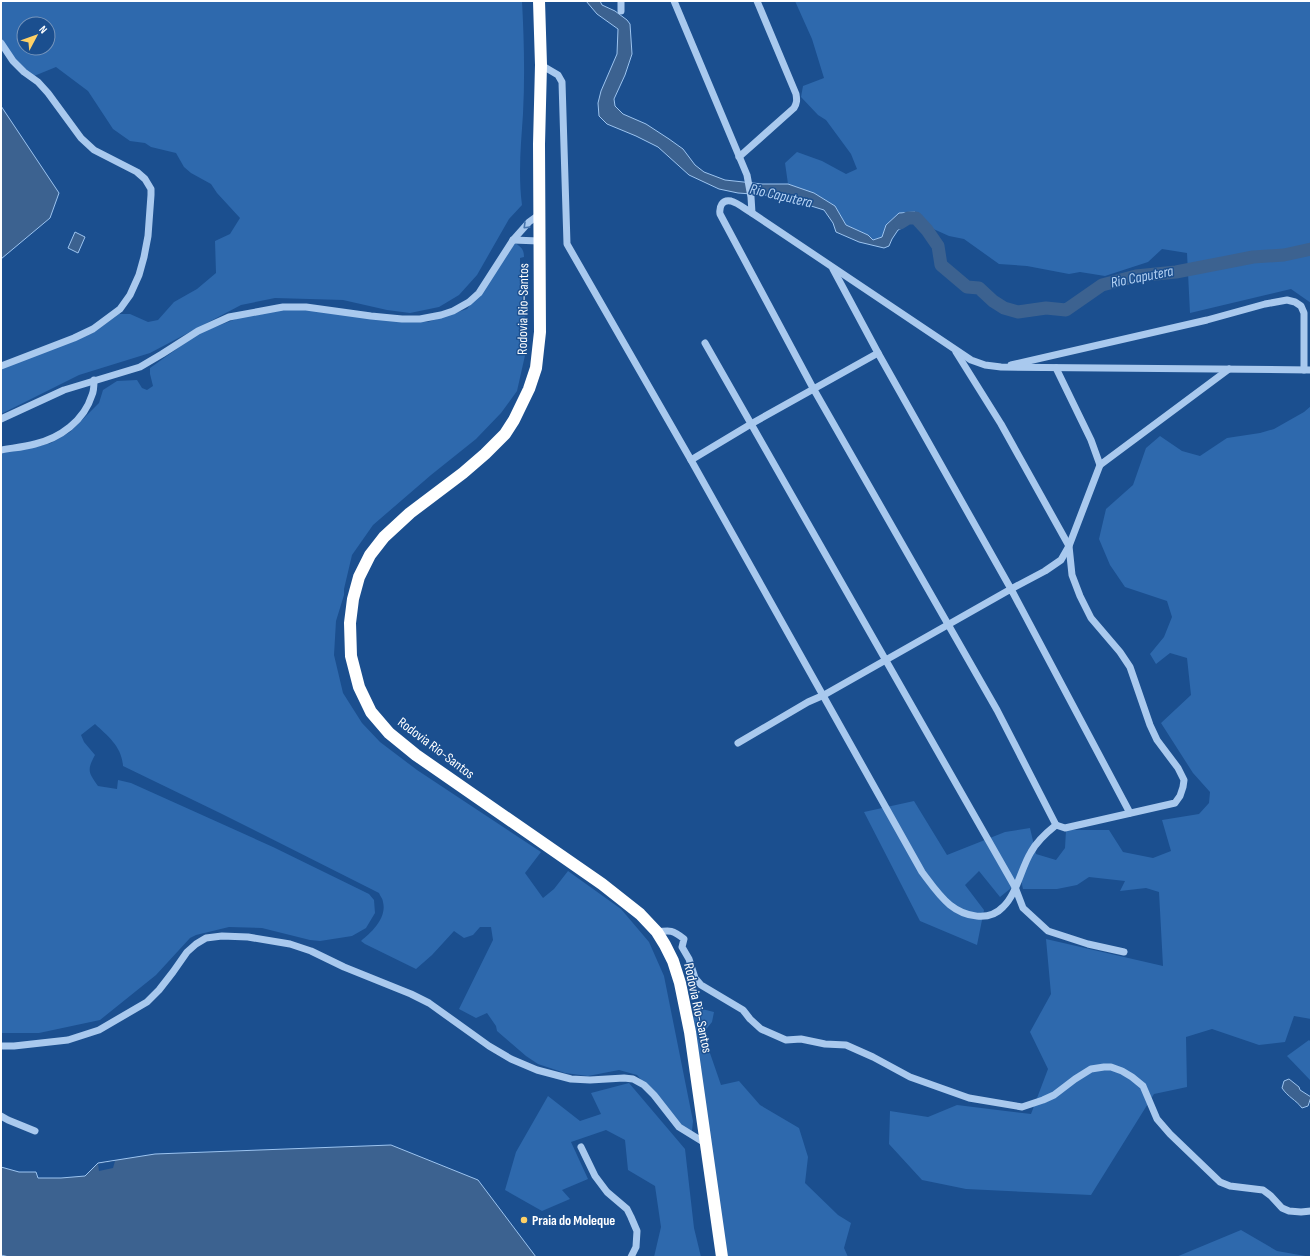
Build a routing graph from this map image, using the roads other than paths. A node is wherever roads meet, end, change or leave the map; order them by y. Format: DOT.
graph roads {
  1 [pos="539,1"];
  2 [pos="621,1"];
  3 [pos="674,1"];
  4 [pos="757,1"];
  5 [pos="621,11"];
  6 [pos="1,43"];
  7 [pos="541,65"];
  8 [pos="739,157"];
  9 [pos="752,213"];
  10 [pos="540,214"];
  11 [pos="513,240"];
  12 [pos="539,241"];
  13 [pos="832,267"];
  14 [pos="706,343"];
  15 [pos="955,350"];
  16 [pos="878,353"];
  17 [pos="1,366"];
  18 [pos="1001,367"];
  19 [pos="1056,368"];
  20 [pos="1229,368"];
  21 [pos="1308,370"];
  22 [pos="94,380"];
  23 [pos="814,388"];
  24 [pos="1,419"];
  25 [pos="751,424"];
  26 [pos="1,450"];
  27 [pos="691,460"];
  28 [pos="1100,465"];
  29 [pos="1069,546"];
  30 [pos="1011,589"];
  31 [pos="948,624"];
  32 [pos="886,659"];
  33 [pos="824,695"];
  34 [pos="738,744"];
  35 [pos="1130,813"];
  36 [pos="1056,825"];
  37 [pos="1015,887"];
  38 [pos="656,932"];
  39 [pos="1124,952"];
  40 [pos="692,973"];
  41 [pos="680,983"];
  42 [pos="1,1046"];
  43 [pos="1,1116"];
  44 [pos="34,1130"];
  45 [pos="705,1143"];
  46 [pos="581,1147"];
  47 [pos="1311,1211"];
  48 [pos="631,1257"];
  49 [pos="722,1257"];
  1 -- 7 [label="highway, Rodovia Rio-Santos"];
  2 -- 5 [label="street"];
  3 -- 8 [label="street"];
  4 -- 8 [label="street"];
  6 -- 17 [label="street"];
  7 -- 10 [label="highway, Rodovia Rio-Santos"];
  7 -- 27 [label="street"];
  8 -- 9 [label="street"];
  9 -- 13 [label="street"];
  9 -- 23 [label="street"];
  10 -- 11 [label="street, one-way"];
  10 -- 12 [label="highway, Rodovia Rio-Santos"];
  11 -- 12 [label="street"];
  11 -- 22 [label="street"];
  12 -- 38 [label="highway, Rodovia Rio-Santos"];
  13 -- 15 [label="street"];
  13 -- 16 [label="street"];
  14 -- 25 [label="street"];
  15 -- 18 [label="street"];
  15 -- 29 [label="street"];
  16 -- 23 [label="street"];
  16 -- 30 [label="street"];
  18 -- 19 [label="street"];
  18 -- 21 [label="street"];
  19 -- 20 [label="street"];
  19 -- 28 [label="street"];
  20 -- 21 [label="street"];
  20 -- 28 [label="street"];
  22 -- 24 [label="street"];
  22 -- 26 [label="street"];
  23 -- 25 [label="street"];
  23 -- 31 [label="street"];
  25 -- 27 [label="street"];
  25 -- 32 [label="street"];
  27 -- 33 [label="street"];
  28 -- 29 [label="street"];
  29 -- 30 [label="street"];
  29 -- 35 [label="street"];
  30 -- 31 [label="street"];
  30 -- 35 [label="street"];
  31 -- 32 [label="street"];
  31 -- 36 [label="street"];
  32 -- 33 [label="street"];
  32 -- 37 [label="street"];
  33 -- 34 [label="street"];
  33 -- 37 [label="street"];
  35 -- 36 [label="street"];
  36 -- 37 [label="street"];
  37 -- 39 [label="street"];
  38 -- 40 [label="street"];
  38 -- 41 [label="highway, Rodovia Rio-Santos"];
  40 -- 41 [label="street"];
  40 -- 47 [label="street"];
  41 -- 45 [label="highway, Rodovia Rio-Santos"];
  42 -- 45 [label="street"];
  43 -- 44 [label="street"];
  45 -- 49 [label="highway, Rodovia Rio-Santos"];
  46 -- 48 [label="street"];
}
